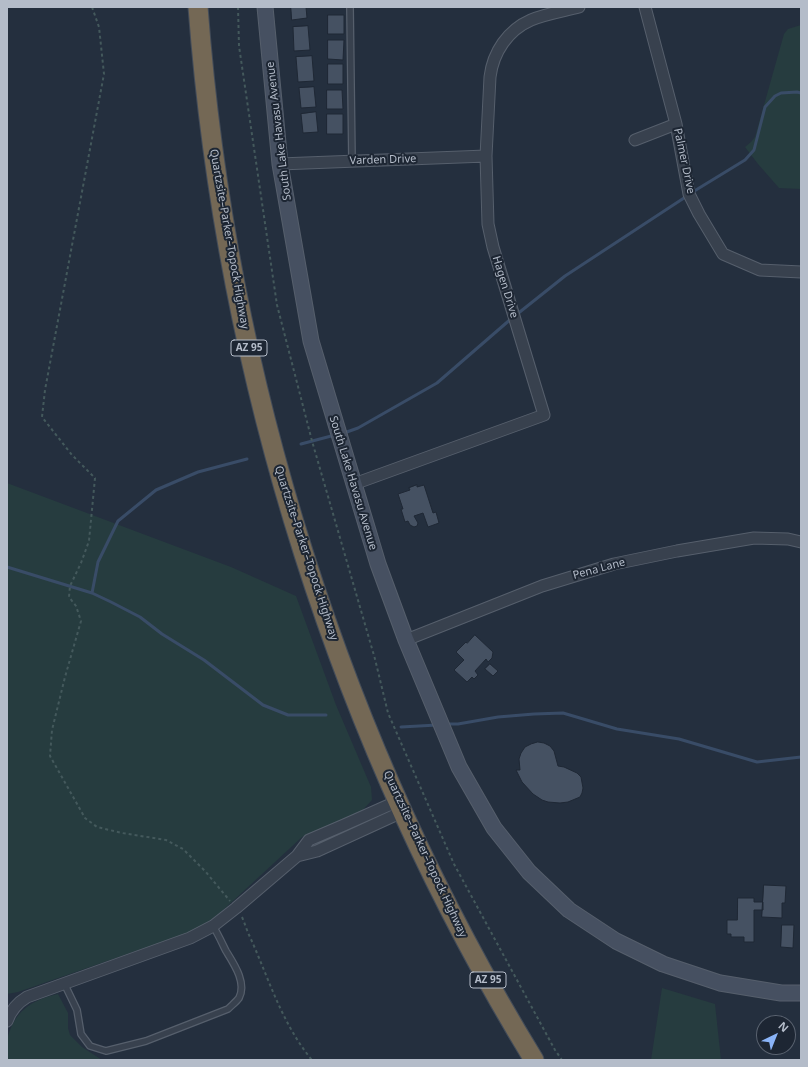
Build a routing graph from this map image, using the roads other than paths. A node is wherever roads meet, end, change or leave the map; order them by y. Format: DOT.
graph roads {
  1 [pos="198,7"];
  2 [pos="265,7"];
  3 [pos="350,7"];
  4 [pos="579,7"];
  5 [pos="645,7"];
  6 [pos="676,124"];
  7 [pos="635,140"];
  8 [pos="486,156"];
  9 [pos="352,161"];
  10 [pos="280,164"];
  11 [pos="801,272"];
  12 [pos="354,484"];
  13 [pos="801,542"];
  14 [pos="406,640"];
  15 [pos="400,807"];
  16 [pos="213,926"];
  17 [pos="64,983"];
  18 [pos="801,993"];
  19 [pos="10,1008"];
  20 [pos="7,1021"];
  21 [pos="534,1060"];
  1 -- 15 [label="highway, Quartzsite–Parker–Topock Highway / AZ 95"];
  2 -- 10 [label="main road, South Lake Havasu Avenue"];
  3 -- 9 [label="lane"];
  4 -- 8 [label="street, Hagen Drive"];
  5 -- 6 [label="street, Palmer Drive"];
  6 -- 7 [label="street"];
  6 -- 11 [label="street, Palmer Drive"];
  8 -- 9 [label="street, Varden Drive"];
  8 -- 12 [label="street, Hagen Drive"];
  9 -- 10 [label="street, Varden Drive"];
  10 -- 12 [label="main road, South Lake Havasu Avenue"];
  12 -- 14 [label="main road, South Lake Havasu Avenue"];
  13 -- 14 [label="street, Pena Lane"];
  14 -- 18 [label="main road, South Lake Havasu Avenue"];
  15 -- 16 [label="street"];
  15 -- 21 [label="highway, Quartzsite–Parker–Topock Highway / AZ 95"];
  16 -- 17 [label="street"];
  16 -- 17 [label="lane"];
  17 -- 19 [label="street"];
  19 -- 20 [label="street"];
}
